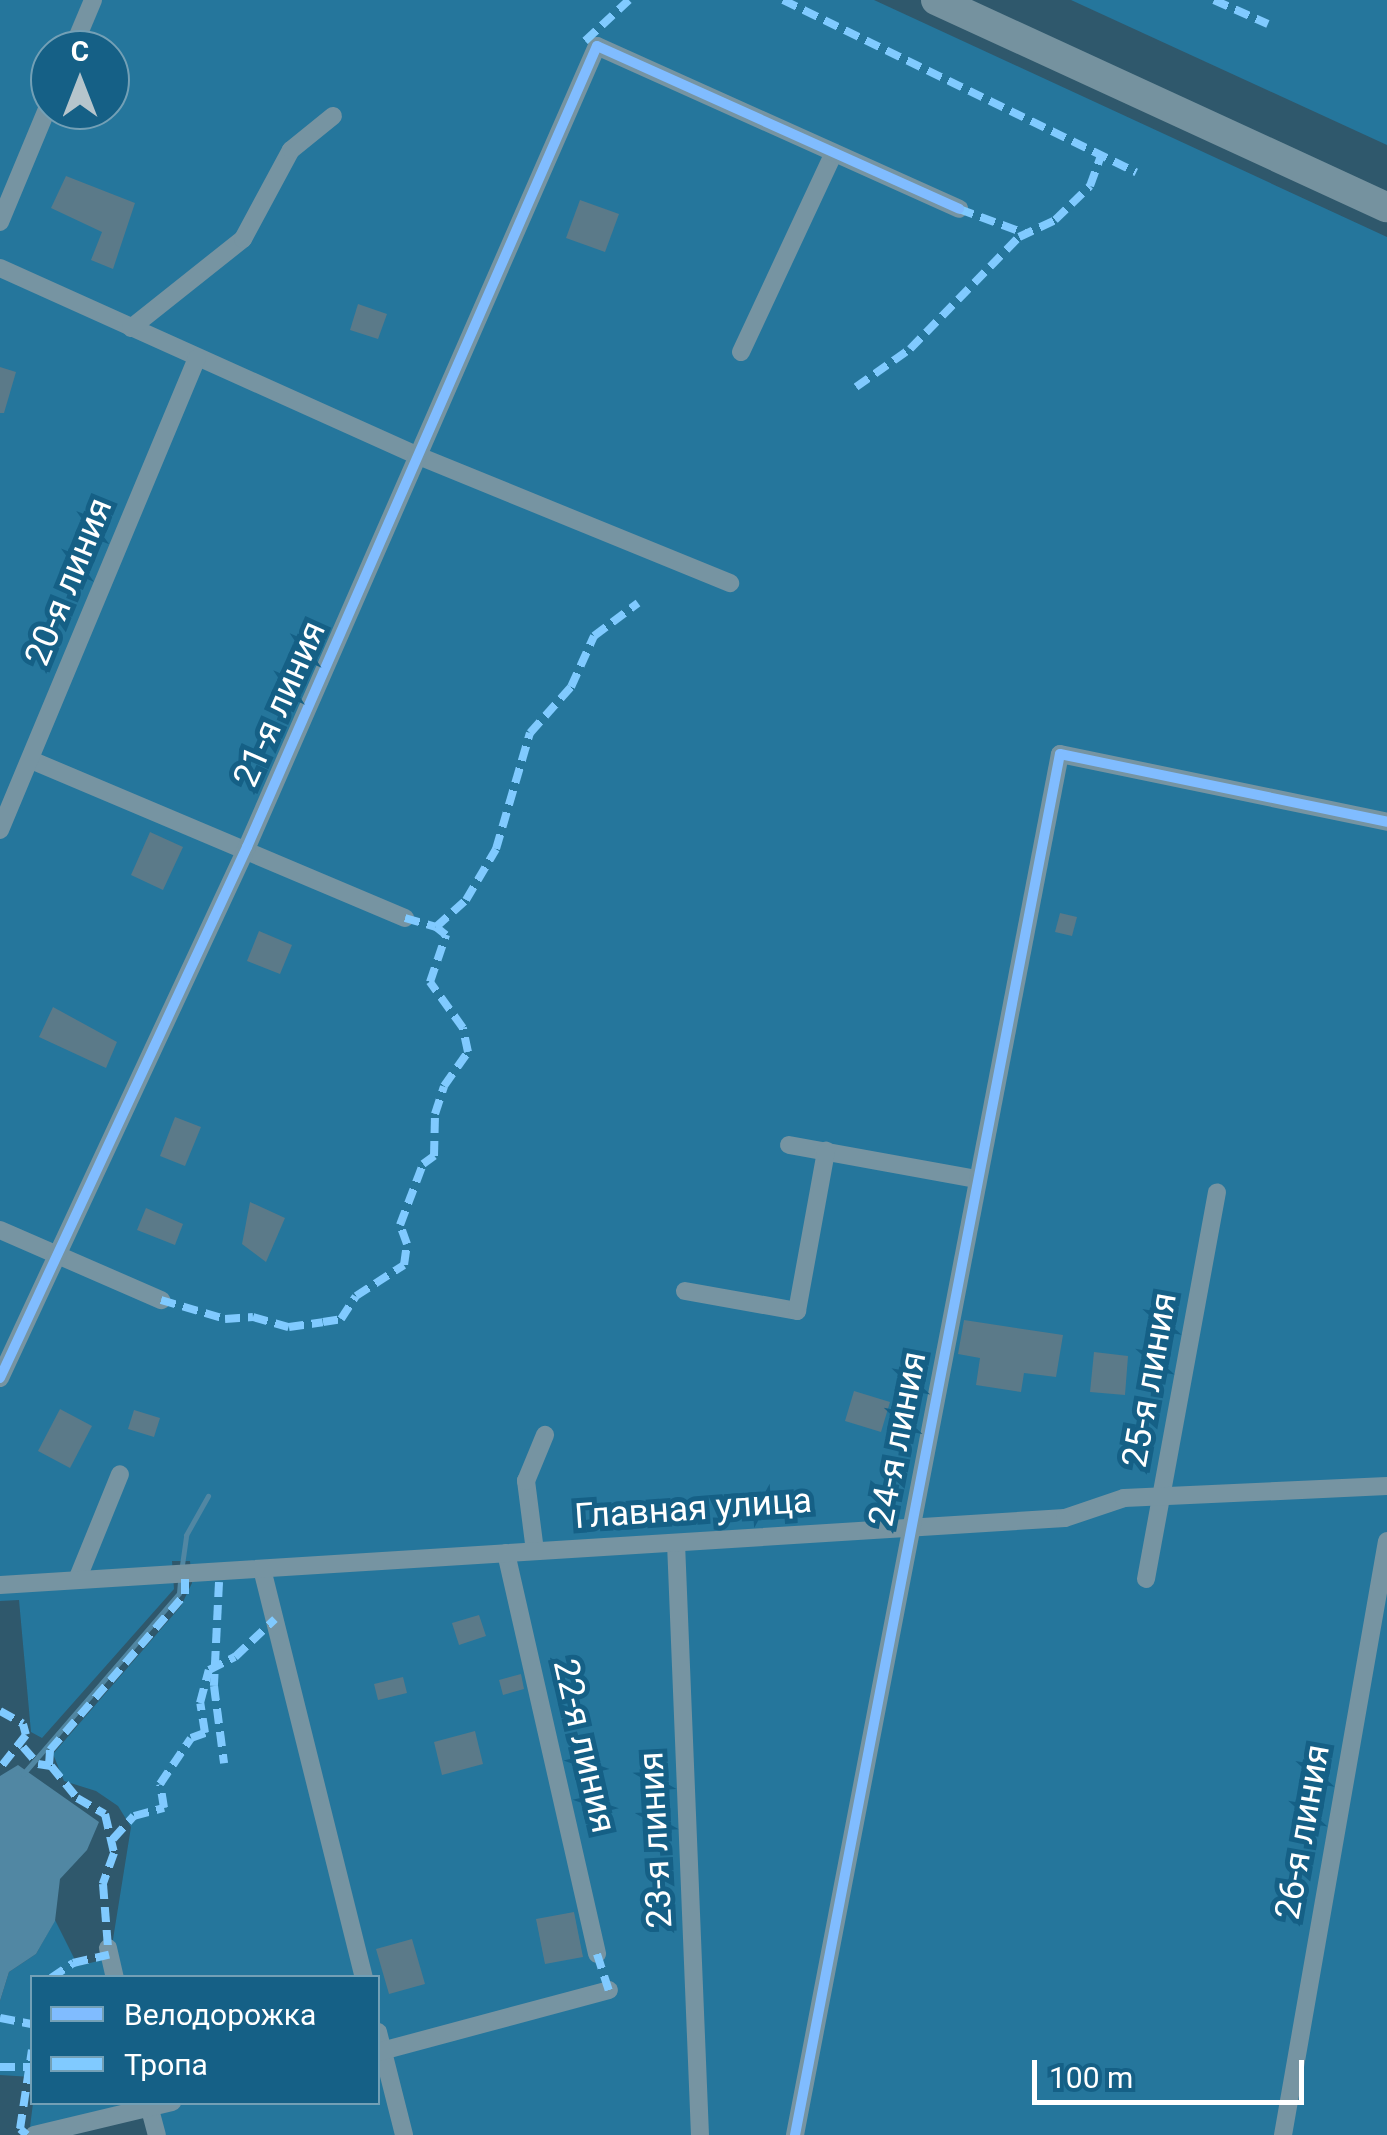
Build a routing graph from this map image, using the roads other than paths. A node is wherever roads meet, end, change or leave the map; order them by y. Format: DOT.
graph roads {
  1 [pos="93,0"];
  2 [pos="936,0"];
  3 [pos="80,30"];
  4 [pos="333,116"];
  5 [pos="38,130"];
  6 [pos="833,155"];
  7 [pos="1387,207"];
  8 [pos="959,208"];
  9 [pos="0,222"];
  10 [pos="0,268"];
  11 [pos="131,328"];
  12 [pos="741,352"];
  13 [pos="197,358"];
  14 [pos="422,457"];
  15 [pos="730,583"];
  16 [pos="31,760"];
  17 [pos="1387,822"];
  18 [pos="0,830"];
  19 [pos="246,847"];
  20 [pos="405,918"];
  21 [pos="789,1145"];
  22 [pos="826,1152"];
  23 [pos="977,1178"];
  24 [pos="1217,1192"];
  25 [pos="0,1230"];
  26 [pos="53,1253"];
  27 [pos="685,1292"];
  28 [pos="161,1300"];
  29 [pos="0,1378"];
  30 [pos="545,1435"];
  31 [pos="120,1474"];
  32 [pos="1387,1486"];
  33 [pos="1162,1496"];
  34 [pos="908,1528"];
  35 [pos="1387,1541"];
  36 [pos="676,1543"];
  37 [pos="535,1552"];
  38 [pos="506,1553"];
  39 [pos="262,1568"];
  40 [pos="1146,1578"];
  41 [pos="76,1580"];
  42 [pos="0,1585"];
  43 [pos="108,1948"];
  44 [pos="597,1954"];
  45 [pos="114,1975"];
  46 [pos="363,1975"];
  47 [pos="608,1990"];
  48 [pos="380,2045"];
  49 [pos="380,2049"];
  50 [pos="149,2105"];
  51 [pos="34,2135"];
  52 [pos="157,2135"];
  53 [pos="404,2135"];
  54 [pos="700,2135"];
  55 [pos="795,2135"];
  56 [pos="1283,2135"];
  1 -- 3 [label="street"];
  2 -- 7 [label="main road"];
  4 -- 11 [label="street"];
  5 -- 9 [label="street"];
  6 -- 8 [label="street"];
  6 -- 12 [label="street"];
  6 -- 14 [label="street, 21-я линия"];
  10 -- 11 [label="street"];
  11 -- 13 [label="street"];
  13 -- 14 [label="street"];
  13 -- 16 [label="street, 20-я линия"];
  14 -- 15 [label="street"];
  14 -- 19 [label="street, 21-я линия"];
  16 -- 18 [label="street, 20-я линия"];
  16 -- 19 [label="street"];
  17 -- 23 [label="street, 24-я линия"];
  19 -- 20 [label="street"];
  19 -- 26 [label="street, 21-я линия"];
  21 -- 22 [label="street"];
  22 -- 23 [label="street"];
  22 -- 27 [label="street"];
  23 -- 34 [label="street, 24-я линия"];
  24 -- 33 [label="street, 25-я линия"];
  25 -- 26 [label="street"];
  26 -- 28 [label="street"];
  26 -- 29 [label="street, 21-я линия"];
  30 -- 37 [label="street"];
  31 -- 41 [label="street"];
  32 -- 33 [label="street, Главная улица"];
  33 -- 34 [label="street, Главная улица"];
  33 -- 40 [label="street, 25-я линия"];
  34 -- 36 [label="street, Главная улица"];
  34 -- 55 [label="street, 24-я линия"];
  35 -- 56 [label="street, 26-я линия"];
  36 -- 37 [label="street, Главная улица"];
  36 -- 54 [label="street, 23-я линия"];
  37 -- 38 [label="street, Главная улица"];
  38 -- 39 [label="street, Главная улица"];
  38 -- 44 [label="street, 22-я линия"];
  39 -- 41 [label="street, Главная улица"];
  39 -- 46 [label="street"];
  41 -- 42 [label="street, Главная улица"];
  43 -- 45 [label="street"];
  47 -- 48 [label="street"];
  49 -- 53 [label="street"];
  50 -- 51 [label="street"];
  50 -- 52 [label="street"];
}
